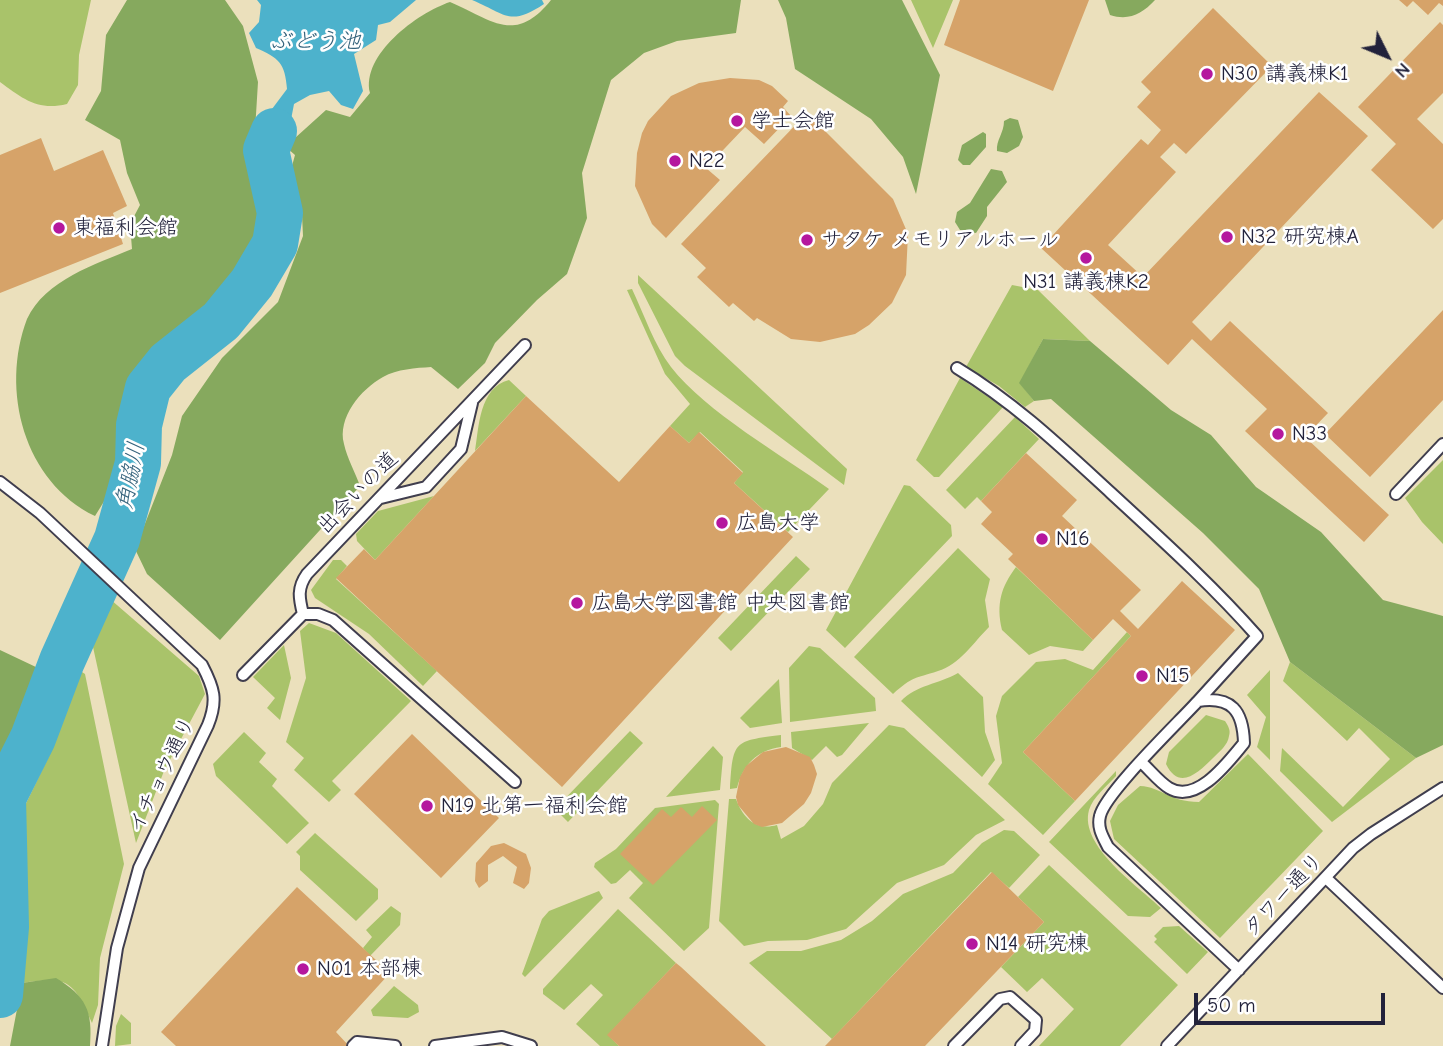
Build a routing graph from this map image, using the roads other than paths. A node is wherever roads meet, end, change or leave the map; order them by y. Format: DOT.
graph roads {
  1 [pos="526,345"];
  2 [pos="957,369"];
  3 [pos="473,400"];
  4 [pos="1443,444"];
  5 [pos="0,481"];
  6 [pos="1396,494"];
  7 [pos="379,499"];
  8 [pos="303,614"];
  9 [pos="243,675"];
  10 [pos="1198,701"];
  11 [pos="1141,762"];
  12 [pos="515,782"];
  13 [pos="1443,788"];
  14 [pos="1326,878"];
  15 [pos="1239,970"];
  16 [pos="1443,988"];
  17 [pos="102,1046"];
  18 [pos="353,1046"];
  19 [pos="395,1046"];
  20 [pos="435,1046"];
  21 [pos="531,1046"];
  22 [pos="954,1046"];
  23 [pos="1021,1046"];
  24 [pos="1167,1046"];
  1 -- 3 [label="lane, 出会いの道"];
  2 -- 10 [label="lane"];
  3 -- 7 [label="lane, 出会いの道"];
  3 -- 7 [label="lane"];
  4 -- 6 [label="lane"];
  5 -- 17 [label="lane, イチョウ通り"];
  7 -- 8 [label="lane, 出会いの道"];
  8 -- 9 [label="lane"];
  8 -- 12 [label="lane"];
  10 -- 11 [label="lane"];
  10 -- 11 [label="lane"];
  11 -- 15 [label="lane"];
  13 -- 14 [label="lane, タワー通り"];
  14 -- 15 [label="lane, タワー通り"];
  14 -- 16 [label="lane"];
  15 -- 24 [label="lane, タワー通り"];
  18 -- 19 [label="lane"];
  20 -- 21 [label="lane"];
  22 -- 23 [label="lane"];
}
